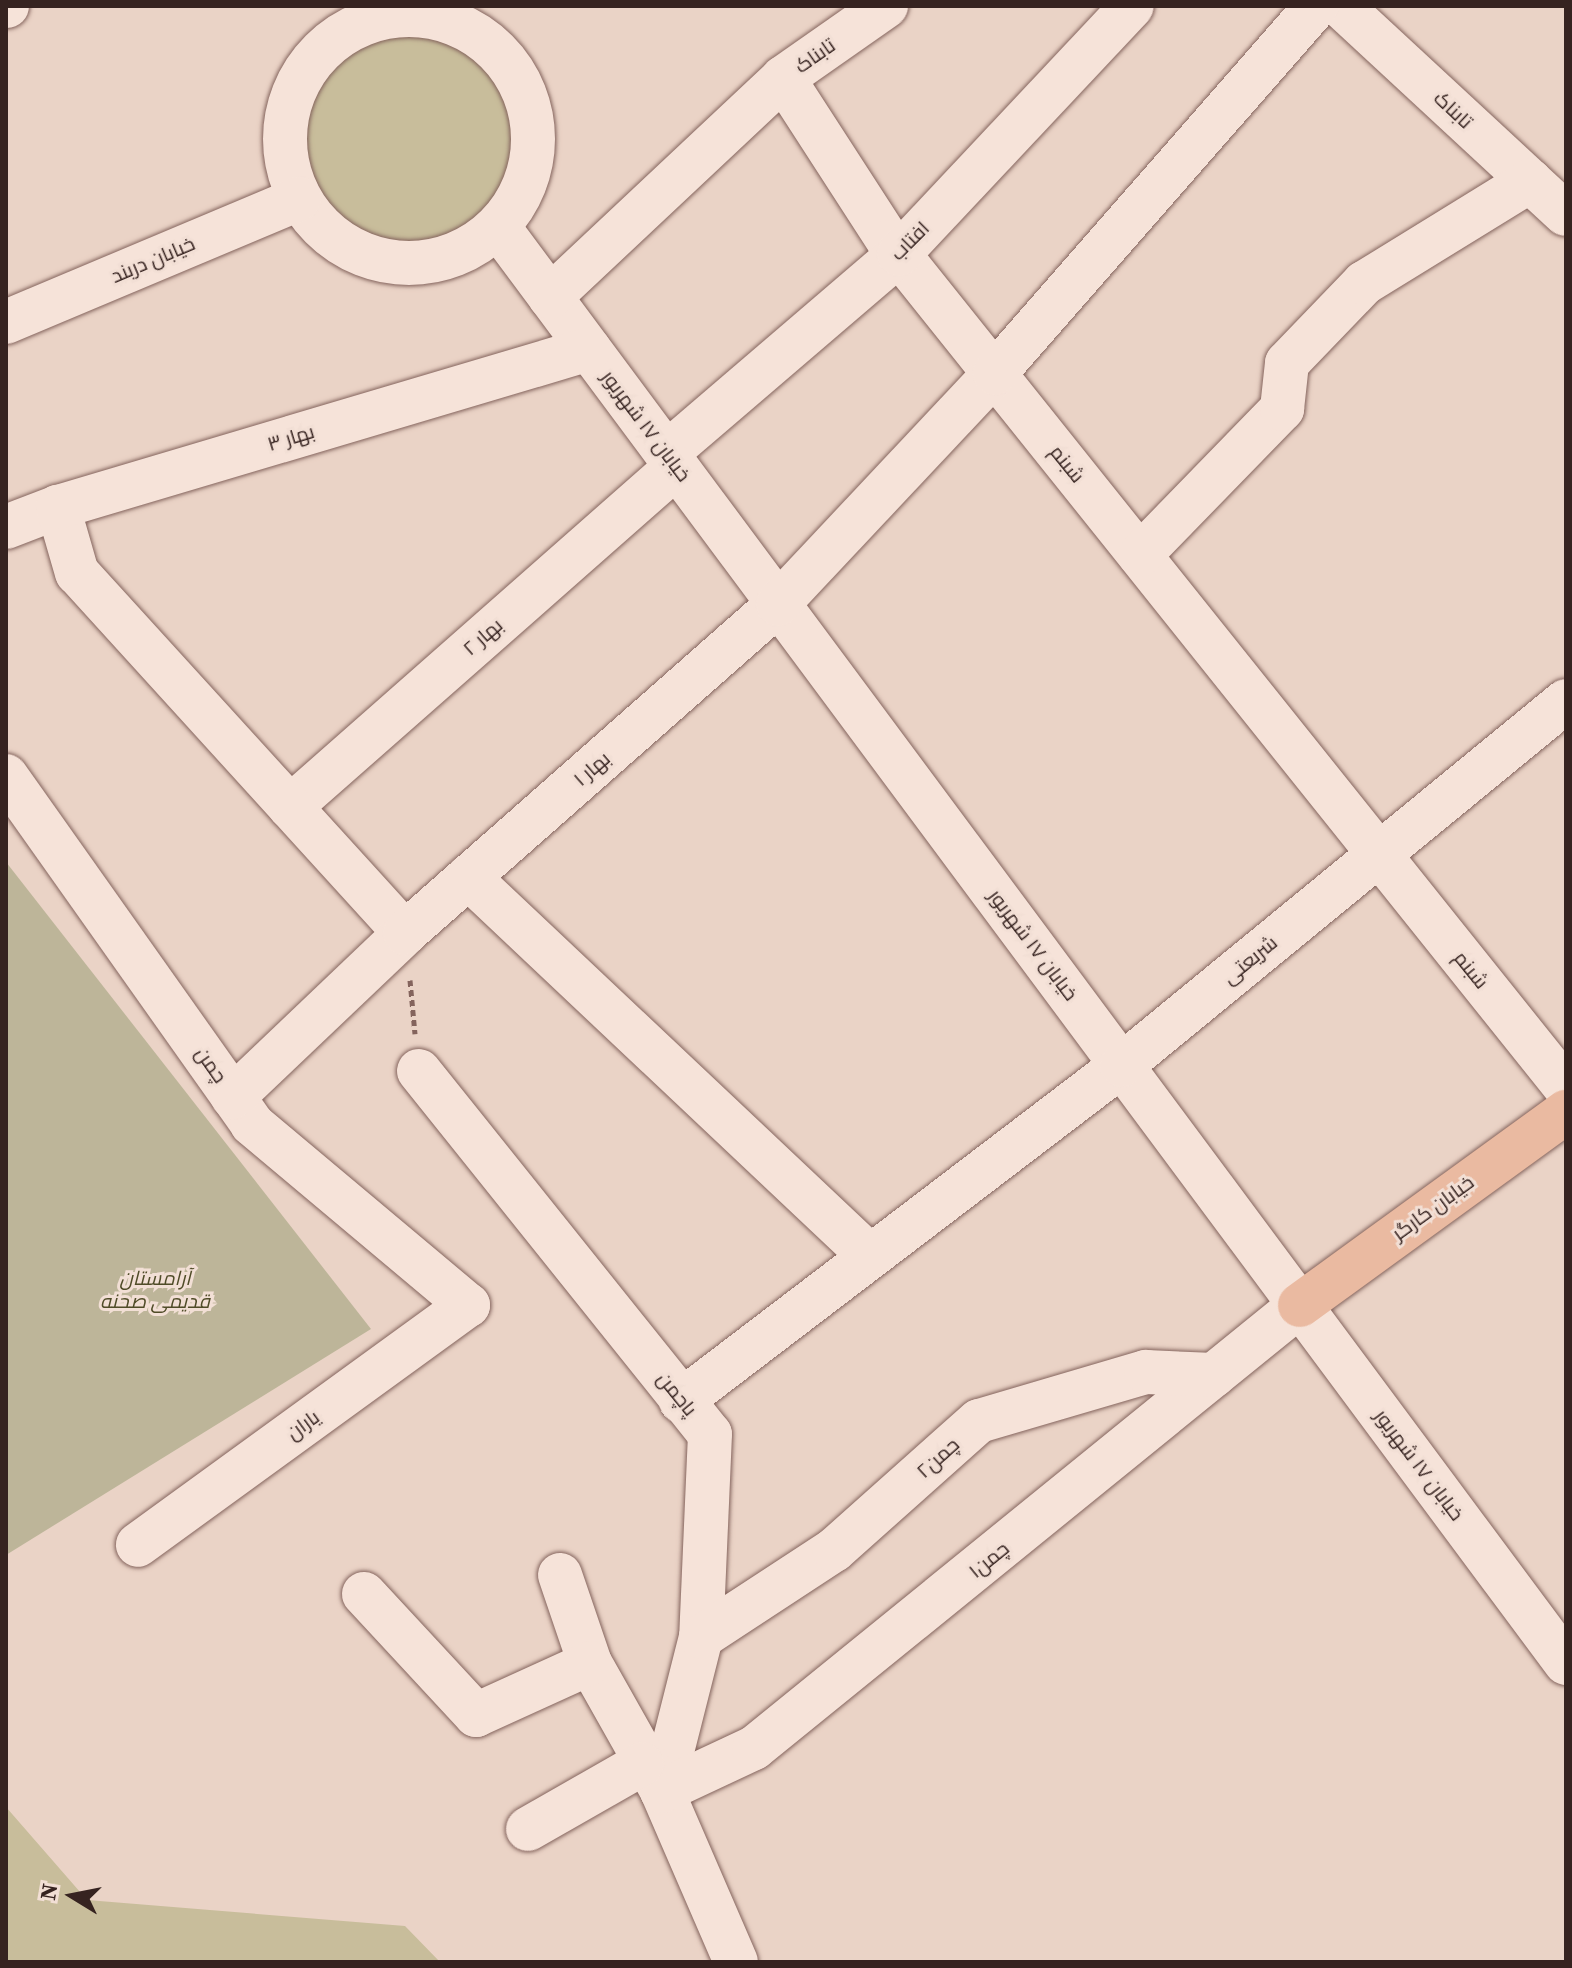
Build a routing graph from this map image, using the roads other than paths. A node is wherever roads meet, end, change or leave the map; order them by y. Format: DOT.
graph roads {
  1 [pos="886,6"];
  2 [pos="1132,6"];
  3 [pos="1316,6"];
  4 [pos="1341,6"];
  5 [pos="356,14"];
  6 [pos="783,78"];
  7 [pos="1530,181"];
  8 [pos="299,199"];
  9 [pos="1566,214"];
  10 [pos="499,228"];
  11 [pos="899,254"];
  12 [pos="550,297"];
  13 [pos="6,322"];
  14 [pos="589,349"];
  15 [pos="995,373"];
  16 [pos="672,460"];
  17 [pos="58,507"];
  18 [pos="6,527"];
  19 [pos="1140,555"];
  20 [pos="778,604"];
  21 [pos="1566,701"];
  22 [pos="6,776"];
  23 [pos="290,807"];
  24 [pos="1379,854"];
  25 [pos="468,877"];
  26 [pos="405,933"];
  27 [pos="1122,1065"];
  28 [pos="419,1071"];
  29 [pos="1566,1088"];
  30 [pos="233,1097"];
  31 [pos="1566,1112"];
  32 [pos="870,1256"];
  33 [pos="468,1305"];
  34 [pos="1300,1305"];
  35 [pos="1214,1375"];
  36 [pos="681,1401"];
  37 [pos="138,1545"];
  38 [pos="560,1575"];
  39 [pos="364,1594"];
  40 [pos="701,1637"];
  41 [pos="590,1663"];
  42 [pos="1566,1663"];
  43 [pos="652,1778"];
  44 [pos="528,1829"];
  45 [pos="736,1962"];
  1 -- 6 [label="street, تابناک"];
  2 -- 11 [label="street, افتاب"];
  3 -- 15 [label="street, بهار ۱"];
  4 -- 7 [label="street, تابناک"];
  5 -- 8 [label="street"];
  5 -- 10 [label="street"];
  6 -- 11 [label="street, شبنم"];
  6 -- 12 [label="street"];
  7 -- 9 [label="street, تابناک"];
  7 -- 19 [label="street"];
  8 -- 10 [label="street"];
  8 -- 13 [label="street, خیابان دربند"];
  10 -- 12 [label="street, خیابان ۱۷ شهریور"];
  11 -- 15 [label="street, شبنم"];
  11 -- 16 [label="street, افتاب"];
  12 -- 14 [label="street, خیابان ۱۷ شهریور"];
  14 -- 16 [label="street, خیابان ۱۷ شهریور"];
  14 -- 17 [label="street, بهار ۳"];
  15 -- 19 [label="street, شبنم"];
  15 -- 20 [label="street, بهار ۱"];
  16 -- 20 [label="street, خیابان ۱۷ شهریور"];
  16 -- 23 [label="street, بهار ۲"];
  17 -- 18 [label="street, بهار ۳"];
  17 -- 23 [label="street"];
  19 -- 24 [label="street, شبنم"];
  20 -- 25 [label="street, بهار ۱"];
  20 -- 27 [label="street, خیابان ۱۷ شهریور"];
  21 -- 24 [label="street, شریعتی"];
  22 -- 30 [label="street, چمن"];
  23 -- 26 [label="street"];
  24 -- 27 [label="street, شریعتی"];
  24 -- 29 [label="street, شبنم"];
  25 -- 26 [label="street, بهار ۱"];
  25 -- 32 [label="street"];
  26 -- 30 [label="street, بهار ۱"];
  27 -- 32 [label="street, شریعتی"];
  27 -- 34 [label="street, خیابان ۱۷ شهریور"];
  28 -- 36 [label="street, پاچمن"];
  30 -- 33 [label="street, چمن"];
  31 -- 34 [label="main road, خیابان کارگر"];
  32 -- 36 [label="street, شریعتی"];
  33 -- 37 [label="street, یاران"];
  34 -- 35 [label="street, چمن۱"];
  34 -- 42 [label="street, خیابان ۱۷ شهریور"];
  35 -- 40 [label="street, چمن۲"];
  35 -- 43 [label="street, چمن۱"];
  36 -- 40 [label="street, پاچمن"];
  38 -- 41 [label="street"];
  39 -- 41 [label="street"];
  40 -- 43 [label="street, پاچمن"];
  41 -- 43 [label="street"];
  43 -- 44 [label="street, چمن۱"];
  43 -- 45 [label="street"];
}
